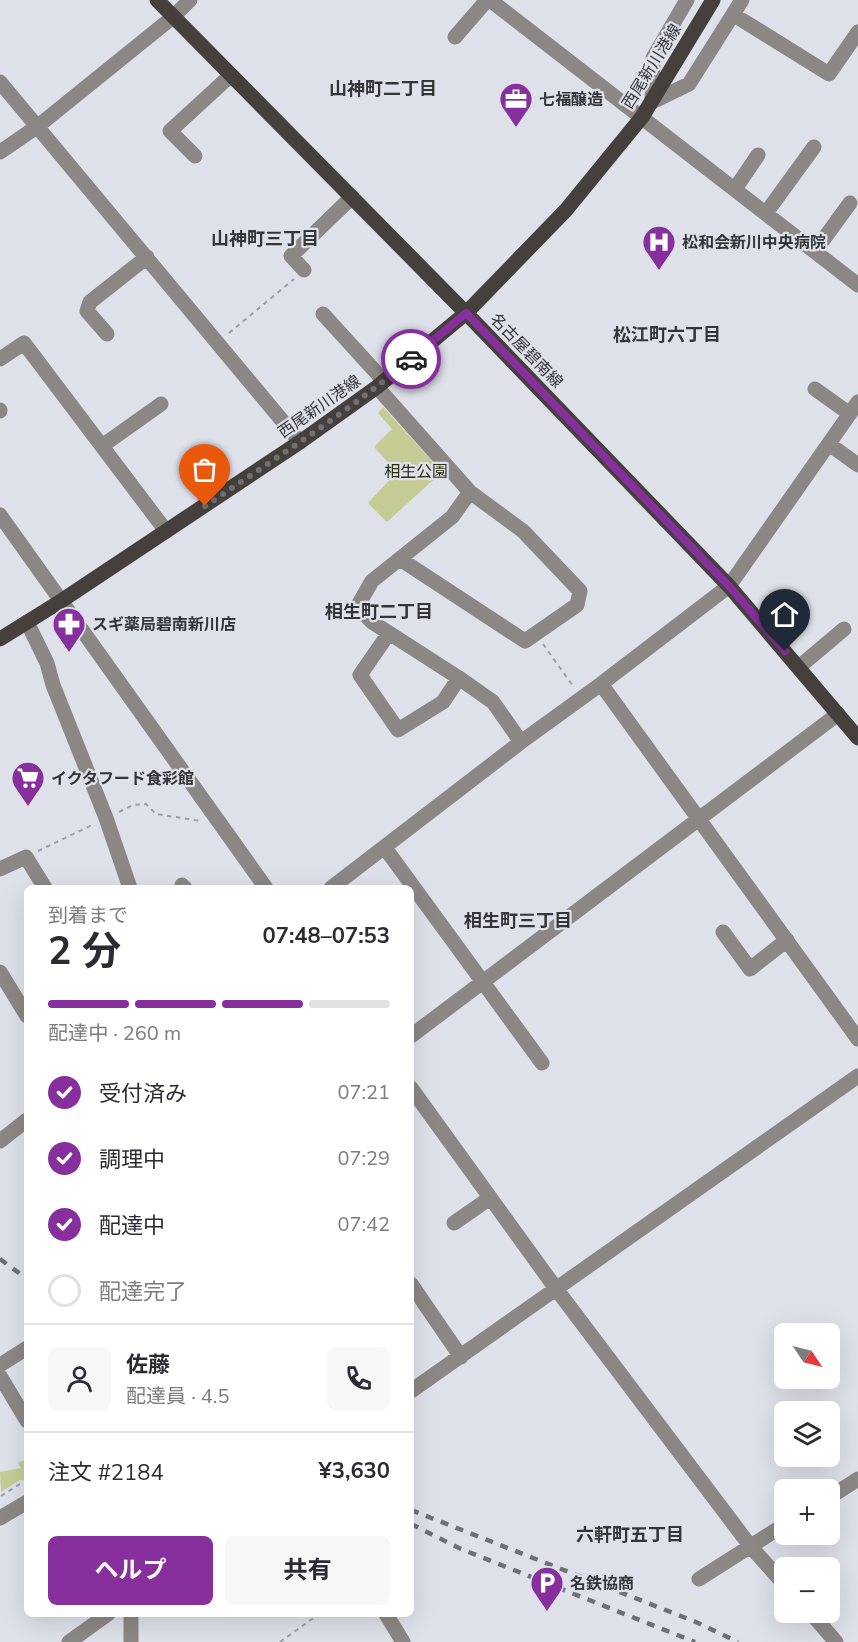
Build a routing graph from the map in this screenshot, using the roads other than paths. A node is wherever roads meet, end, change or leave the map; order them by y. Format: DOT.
graph roads {
  1 [pos="157,0"];
  2 [pos="190,0"];
  3 [pos="488,0"];
  4 [pos="687,0"];
  5 [pos="713,0"];
  6 [pos="742,0"];
  7 [pos="734,15"];
  8 [pos="173,16"];
  9 [pos="858,32"];
  10 [pos="455,36"];
  11 [pos="231,75"];
  12 [pos="0,82"];
  13 [pos="652,102"];
  14 [pos="642,117"];
  15 [pos="38,126"];
  16 [pos="814,147"];
  17 [pos="0,152"];
  18 [pos="758,155"];
  19 [pos="195,156"];
  20 [pos="735,189"];
  21 [pos="352,197"];
  22 [pos="850,203"];
  23 [pos="766,213"];
  24 [pos="815,251"];
  25 [pos="147,257"];
  26 [pos="304,270"];
  27 [pos="858,285"];
  28 [pos="466,313"];
  29 [pos="323,314"];
  30 [pos="107,334"];
  31 [pos="0,359"];
  32 [pos="380,384"];
  33 [pos="815,390"];
  34 [pos="161,404"];
  35 [pos="854,408"];
  36 [pos="300,442"];
  37 [pos="829,444"];
  38 [pos="102,446"];
  39 [pos="858,465"];
  40 [pos="470,492"];
  41 [pos="0,515"];
  42 [pos="166,531"];
  43 [pos="400,559"];
  44 [pos="729,586"];
  45 [pos="61,601"];
  46 [pos="27,622"];
  47 [pos="844,629"];
  48 [pos="389,633"];
  49 [pos="0,639"];
  50 [pos="799,668"];
  51 [pos="459,678"];
  52 [pos="601,684"];
  53 [pos="838,714"];
  54 [pos="858,738"];
  55 [pos="521,742"];
  56 [pos="699,818"];
  57 [pos="385,848"];
  58 [pos="2,864"];
  59 [pos="43,885"];
  60 [pos="129,885"];
  61 [pos="264,885"];
  62 [pos="335,885"];
  63 [pos="412,885"];
  64 [pos="414,887"];
  65 [pos="723,932"];
  66 [pos="786,940"];
  67 [pos="0,972"];
  68 [pos="483,981"];
  69 [pos="24,1011"];
  70 [pos="414,1034"];
  71 [pos="858,1039"];
  72 [pos="542,1064"];
  73 [pos="858,1076"];
  74 [pos="414,1092"];
  75 [pos="24,1122"];
  76 [pos="0,1141"];
  77 [pos="490,1198"];
  78 [pos="454,1223"];
  79 [pos="414,1288"];
  80 [pos="557,1290"];
  81 [pos="24,1350"];
  82 [pos="460,1356"];
  83 [pos="0,1365"];
  84 [pos="0,1376"];
  85 [pos="414,1389"];
  86 [pos="24,1416"];
  87 [pos="858,1479"];
  88 [pos="840,1491"];
  89 [pos="24,1504"];
  90 [pos="0,1518"];
  91 [pos="774,1532"];
  92 [pos="751,1547"];
  93 [pos="774,1573"];
  94 [pos="699,1579"];
  95 [pos="104,1617"];
  96 [pos="131,1617"];
  97 [pos="388,1617"];
  98 [pos="820,1623"];
  99 [pos="69,1642"];
  100 [pos="131,1642"];
  101 [pos="403,1642"];
  102 [pos="836,1642"];
  1 -- 8 [label="main road, 名古屋碧南線"];
  2 -- 8 [label="street"];
  3 -- 10 [label="street"];
  3 -- 14 [label="street"];
  4 -- 13 [label="street"];
  5 -- 13 [label="main road, 西尾新川港線"];
  6 -- 7 [label="street"];
  7 -- 9 [label="street"];
  7 -- 13 [label="street"];
  8 -- 11 [label="main road, 名古屋碧南線"];
  8 -- 15 [label="street"];
  11 -- 19 [label="street"];
  11 -- 21 [label="main road, 名古屋碧南線"];
  12 -- 15 [label="street"];
  13 -- 14 [label="main road, 西尾新川港線"];
  14 -- 20 [label="street"];
  14 -- 28 [label="main road, 西尾新川港線"];
  15 -- 17 [label="street"];
  15 -- 25 [label="street"];
  16 -- 23 [label="street"];
  18 -- 20 [label="street"];
  20 -- 23 [label="street"];
  21 -- 26 [label="street"];
  21 -- 28 [label="main road, 名古屋碧南線"];
  22 -- 24 [label="street"];
  23 -- 24 [label="street"];
  24 -- 27 [label="street"];
  25 -- 30 [label="street"];
  25 -- 36 [label="street"];
  28 -- 32 [label="main road, 西尾新川港線"];
  28 -- 44 [label="main road, 名古屋碧南線"];
  29 -- 32 [label="street"];
  31 -- 38 [label="street"];
  32 -- 36 [label="main road, 西尾新川港線"];
  32 -- 40 [label="street"];
  33 -- 35 [label="street"];
  34 -- 38 [label="street"];
  35 -- 37 [label="street"];
  36 -- 42 [label="main road, 西尾新川港線"];
  37 -- 39 [label="street"];
  37 -- 44 [label="street"];
  38 -- 42 [label="street"];
  40 -- 43 [label="street"];
  40 -- 43 [label="street"];
  41 -- 45 [label="street"];
  42 -- 45 [label="main road, 西尾新川港線"];
  43 -- 48 [label="street"];
  44 -- 50 [label="main road, 名古屋碧南線"];
  44 -- 52 [label="street"];
  45 -- 46 [label="main road, 西尾新川港線"];
  45 -- 61 [label="street"];
  46 -- 49 [label="main road, 西尾新川港線"];
  46 -- 60 [label="street"];
  47 -- 50 [label="street"];
  48 -- 51 [label="street"];
  48 -- 51 [label="street"];
  50 -- 53 [label="main road, 名古屋碧南線"];
  51 -- 55 [label="street"];
  52 -- 55 [label="street"];
  52 -- 56 [label="street"];
  53 -- 54 [label="main road, 名古屋碧南線"];
  53 -- 56 [label="street"];
  55 -- 57 [label="street"];
  56 -- 66 [label="street"];
  56 -- 68 [label="street"];
  57 -- 62 [label="street"];
  57 -- 63 [label="street"];
  58 -- 59 [label="street"];
  64 -- 68 [label="street"];
  65 -- 66 [label="street"];
  66 -- 71 [label="street"];
  67 -- 69 [label="street"];
  68 -- 70 [label="street"];
  68 -- 72 [label="street"];
  73 -- 80 [label="street"];
  74 -- 77 [label="street"];
  75 -- 76 [label="street"];
  77 -- 78 [label="street"];
  77 -- 80 [label="street"];
  79 -- 82 [label="street"];
  80 -- 82 [label="street"];
  80 -- 92 [label="street"];
  81 -- 83 [label="street"];
  82 -- 85 [label="street"];
  84 -- 86 [label="street"];
  87 -- 88 [label="street"];
  89 -- 90 [label="street"];
  91 -- 92 [label="street"];
  92 -- 93 [label="street"];
  92 -- 94 [label="street"];
  95 -- 99 [label="street"];
  96 -- 100 [label="street"];
  97 -- 101 [label="street"];
  98 -- 102 [label="street"];
}
